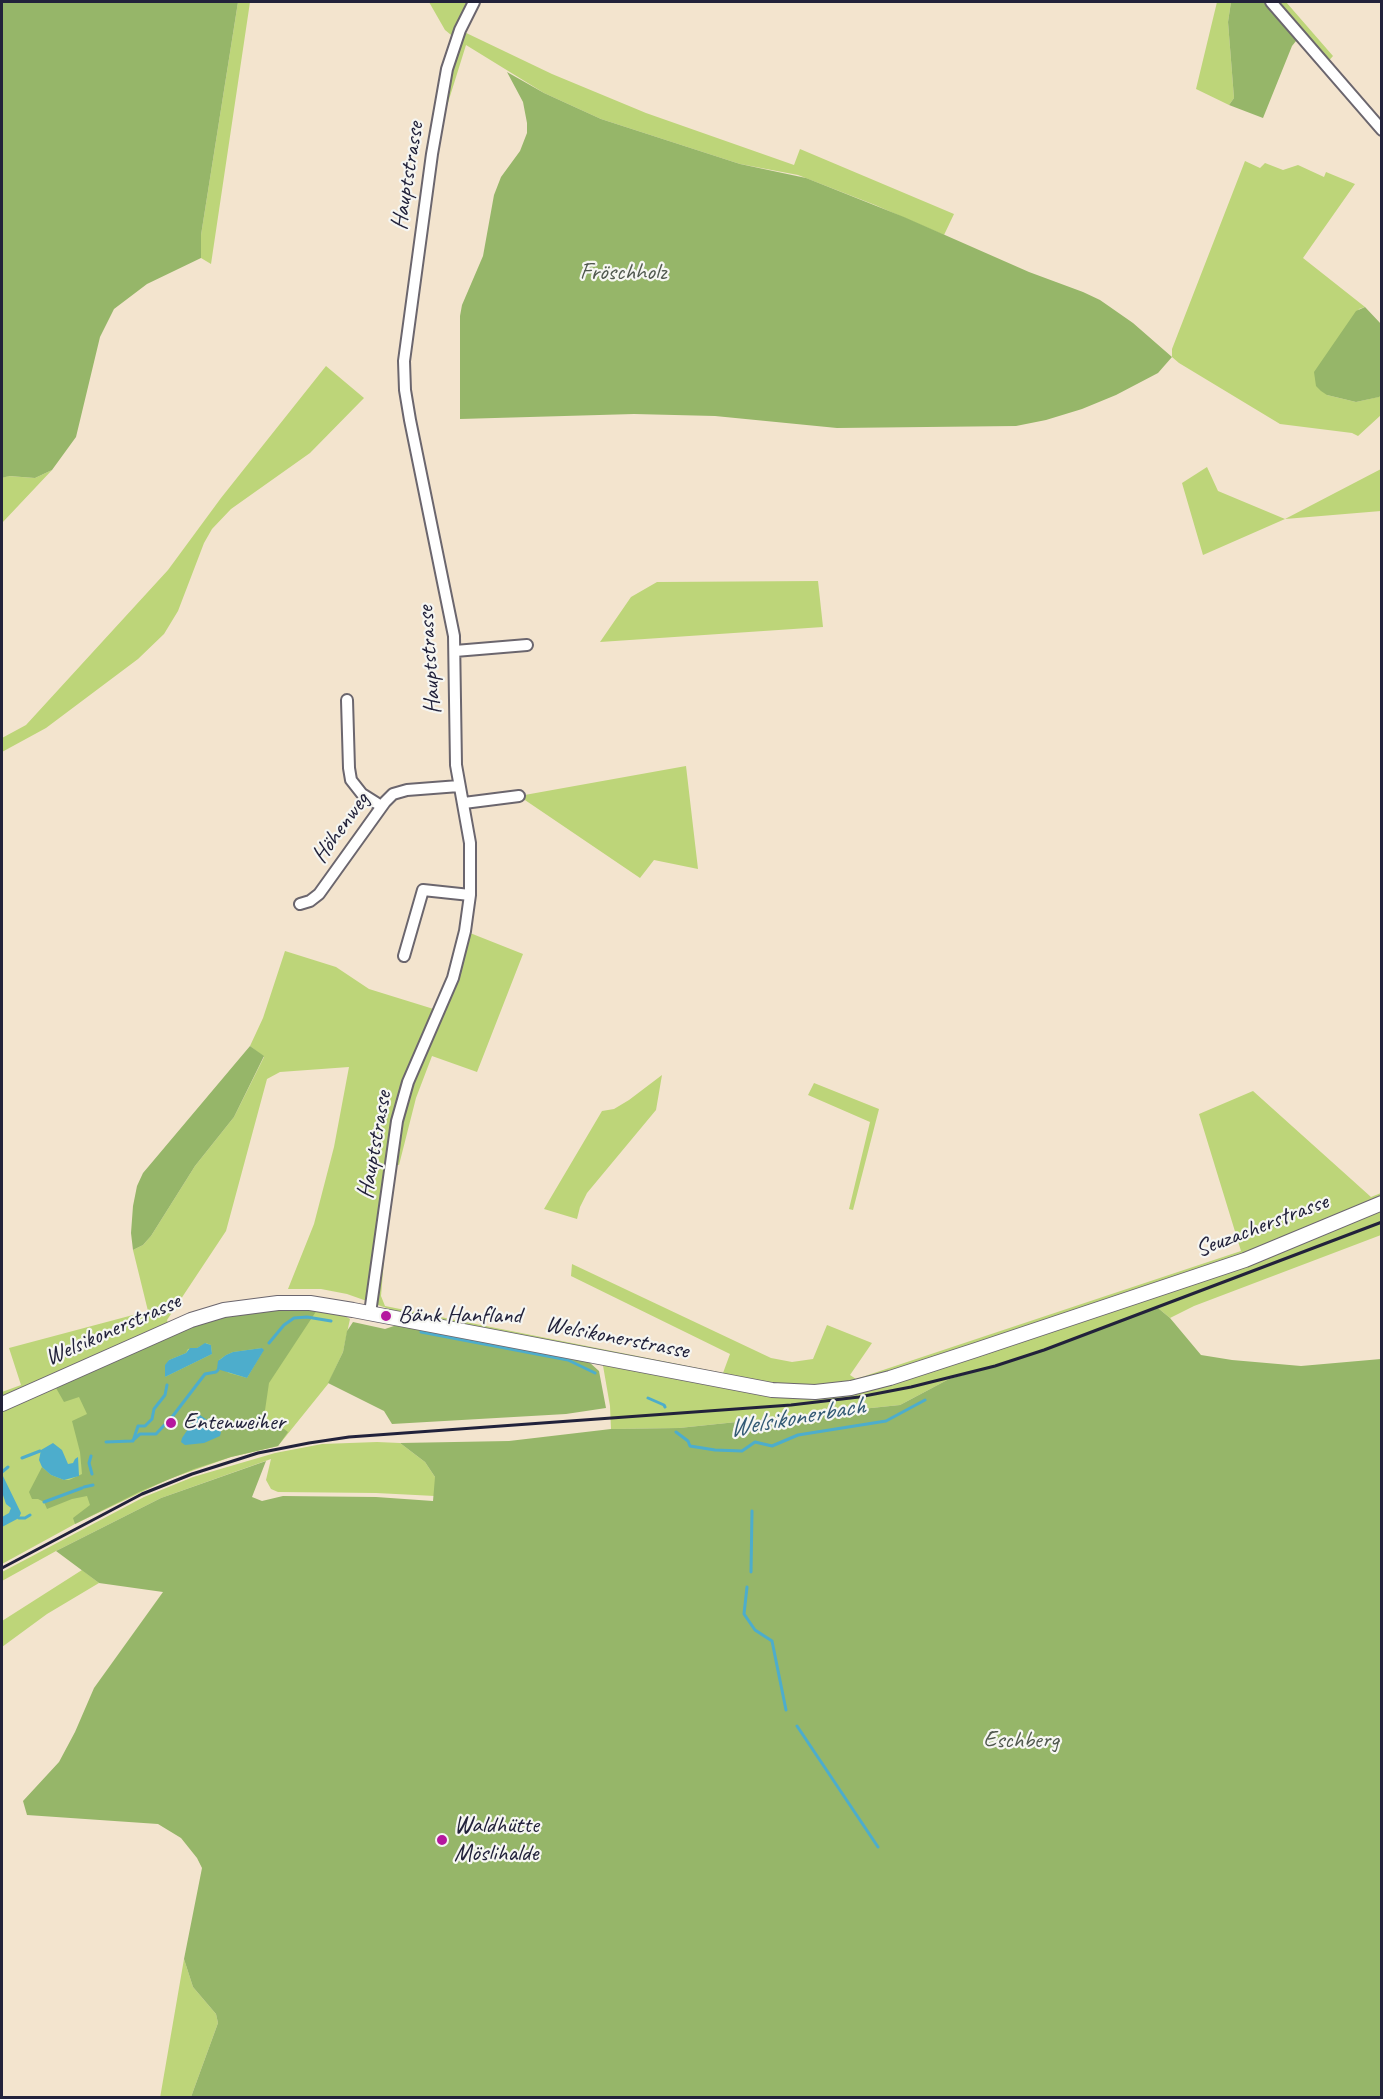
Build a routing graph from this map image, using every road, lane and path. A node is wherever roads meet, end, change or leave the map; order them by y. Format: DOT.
graph roads {
  1 [pos="474,2"];
  2 [pos="1271,2"];
  3 [pos="1382,130"];
  4 [pos="527,645"];
  5 [pos="455,651"];
  6 [pos="347,700"];
  7 [pos="459,786"];
  8 [pos="519,796"];
  9 [pos="464,803"];
  10 [pos="381,806"];
  11 [pos="470,895"];
  12 [pos="300,904"];
  13 [pos="404,956"];
  14 [pos="1382,1203"];
  15 [pos="1158,1289"];
  16 [pos="370,1313"];
  17 [pos="2,1404"];
  1 -- 5 [label="street, Hauptstrasse"];
  2 -- 3 [label="street"];
  4 -- 5 [label="street"];
  5 -- 7 [label="street, Hauptstrasse"];
  6 -- 10 [label="street"];
  7 -- 9 [label="street, Hauptstrasse"];
  7 -- 10 [label="street, Höhenweg"];
  8 -- 9 [label="street"];
  9 -- 11 [label="street, Hauptstrasse"];
  10 -- 12 [label="street, Höhenweg"];
  11 -- 13 [label="street"];
  11 -- 16 [label="street, Hauptstrasse"];
  14 -- 15 [label="main road, Seuzacherstrasse"];
  15 -- 16 [label="main road, Welsikonerstrasse"];
  16 -- 17 [label="main road, Welsikonerstrasse"];
}
